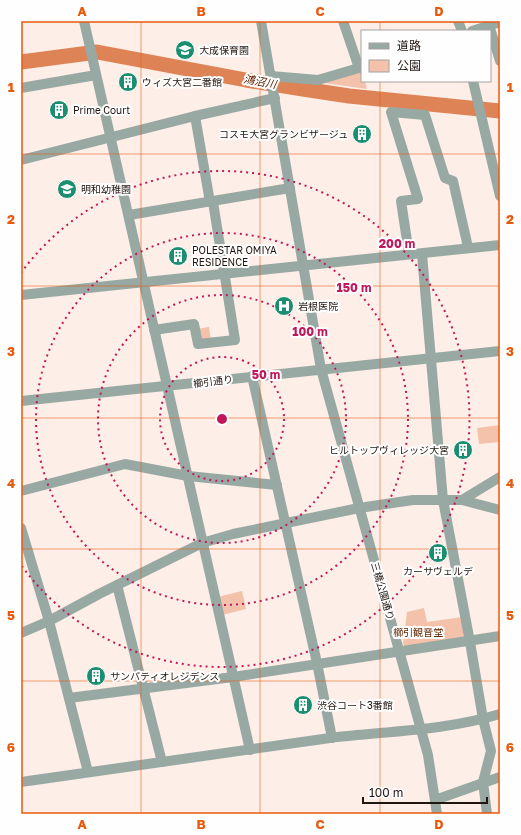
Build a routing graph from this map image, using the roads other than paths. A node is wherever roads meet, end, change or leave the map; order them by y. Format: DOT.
graph roads {
  1 [pos="84,21"];
  2 [pos="261,21"];
  3 [pos="343,21"];
  4 [pos="500,22"];
  5 [pos="489,25"];
  6 [pos="475,30"];
  7 [pos="491,30"];
  8 [pos="491,31"];
  9 [pos="500,60"];
  10 [pos="360,68"];
  11 [pos="96,75"];
  12 [pos="271,78"];
  13 [pos="473,82"];
  14 [pos="21,88"];
  15 [pos="274,95"];
  16 [pos="194,116"];
  17 [pos="112,138"];
  18 [pos="496,158"];
  19 [pos="21,160"];
  20 [pos="290,188"];
  21 [pos="500,196"];
  22 [pos="212,202"];
  23 [pos="129,215"];
  24 [pos="500,245"];
  25 [pos="468,247"];
  26 [pos="409,254"];
  27 [pos="422,254"];
  28 [pos="304,265"];
  29 [pos="226,274"];
  30 [pos="144,283"];
  31 [pos="21,295"];
  32 [pos="154,330"];
  33 [pos="500,351"];
  34 [pos="431,358"];
  35 [pos="321,369"];
  36 [pos="252,376"];
  37 [pos="167,386"];
  38 [pos="21,401"];
  39 [pos="188,476"];
  40 [pos="500,477"];
  41 [pos="277,485"];
  42 [pos="21,491"];
  43 [pos="443,500"];
  44 [pos="462,500"];
  45 [pos="359,508"];
  46 [pos="500,510"];
  47 [pos="285,523"];
  48 [pos="21,528"];
  49 [pos="202,543"];
  50 [pos="117,585"];
  51 [pos="49,621"];
  52 [pos="21,633"];
  53 [pos="500,636"];
  54 [pos="470,642"];
  55 [pos="400,650"];
  56 [pos="317,663"];
  57 [pos="233,677"];
  58 [pos="144,687"];
  59 [pos="69,698"];
  60 [pos="500,714"];
  61 [pos="483,719"];
  62 [pos="421,730"];
  63 [pos="332,738"];
  64 [pos="250,750"];
  65 [pos="162,762"];
  66 [pos="88,772"];
  67 [pos="500,777"];
  68 [pos="21,782"];
  69 [pos="483,782"];
  70 [pos="435,800"];
  71 [pos="437,814"];
  72 [pos="487,814"];
  1 -- 11 [label="street"];
  2 -- 12 [label="street, 三橋公園通り"];
  3 -- 10 [label="street"];
  4 -- 5 [label="street"];
  5 -- 6 [label="street"];
  5 -- 7 [label="street"];
  8 -- 9 [label="street"];
  10 -- 12 [label="street"];
  11 -- 14 [label="street"];
  11 -- 17 [label="street"];
  12 -- 15 [label="street, 三橋公園通り"];
  13 -- 18 [label="street"];
  15 -- 16 [label="street"];
  15 -- 20 [label="street, 三橋公園通り"];
  16 -- 17 [label="street"];
  16 -- 22 [label="street"];
  17 -- 19 [label="street"];
  17 -- 23 [label="street"];
  18 -- 21 [label="street"];
  20 -- 22 [label="street"];
  20 -- 28 [label="street, 三橋公園通り"];
  22 -- 23 [label="street"];
  22 -- 29 [label="street"];
  23 -- 30 [label="street"];
  24 -- 25 [label="street"];
  25 -- 26 [label="street"];
  25 -- 27 [label="street"];
  26 -- 27 [label="street"];
  26 -- 28 [label="street"];
  27 -- 34 [label="street"];
  28 -- 29 [label="street"];
  28 -- 35 [label="street, 三橋公園通り"];
  29 -- 30 [label="street"];
  29 -- 32 [label="street"];
  30 -- 31 [label="street"];
  30 -- 32 [label="street"];
  32 -- 37 [label="street"];
  33 -- 34 [label="street, 櫛引通り"];
  34 -- 35 [label="street, 櫛引通り"];
  34 -- 43 [label="street"];
  35 -- 36 [label="street, 櫛引通り"];
  35 -- 45 [label="street, 三橋公園通り"];
  36 -- 37 [label="street, 櫛引通り"];
  36 -- 41 [label="street"];
  37 -- 38 [label="street, 櫛引通り"];
  37 -- 39 [label="street"];
  39 -- 41 [label="street"];
  39 -- 42 [label="street"];
  39 -- 49 [label="street"];
  40 -- 44 [label="street"];
  41 -- 47 [label="street"];
  43 -- 44 [label="street"];
  43 -- 45 [label="street"];
  43 -- 54 [label="street"];
  44 -- 46 [label="street"];
  45 -- 47 [label="street"];
  45 -- 55 [label="street, 三橋公園通り"];
  47 -- 49 [label="street"];
  47 -- 56 [label="street"];
  48 -- 51 [label="street"];
  49 -- 50 [label="street"];
  49 -- 57 [label="street"];
  50 -- 51 [label="street"];
  50 -- 58 [label="street"];
  51 -- 52 [label="street"];
  51 -- 59 [label="street"];
  53 -- 54 [label="street"];
  54 -- 55 [label="street"];
  54 -- 61 [label="street"];
  55 -- 56 [label="street"];
  55 -- 62 [label="street, 三橋公園通り"];
  56 -- 57 [label="street"];
  56 -- 63 [label="street"];
  57 -- 58 [label="street"];
  57 -- 64 [label="street"];
  58 -- 59 [label="street"];
  58 -- 65 [label="street"];
  59 -- 66 [label="street"];
  60 -- 61 [label="street"];
  61 -- 62 [label="street"];
  61 -- 69 [label="street"];
  62 -- 63 [label="street"];
  62 -- 70 [label="street, 三橋公園通り"];
  63 -- 64 [label="street"];
  64 -- 65 [label="street"];
  65 -- 66 [label="street"];
  66 -- 68 [label="street"];
  67 -- 69 [label="street"];
  69 -- 70 [label="street"];
  69 -- 72 [label="street"];
  70 -- 71 [label="street, 三橋公園通り"];
}
